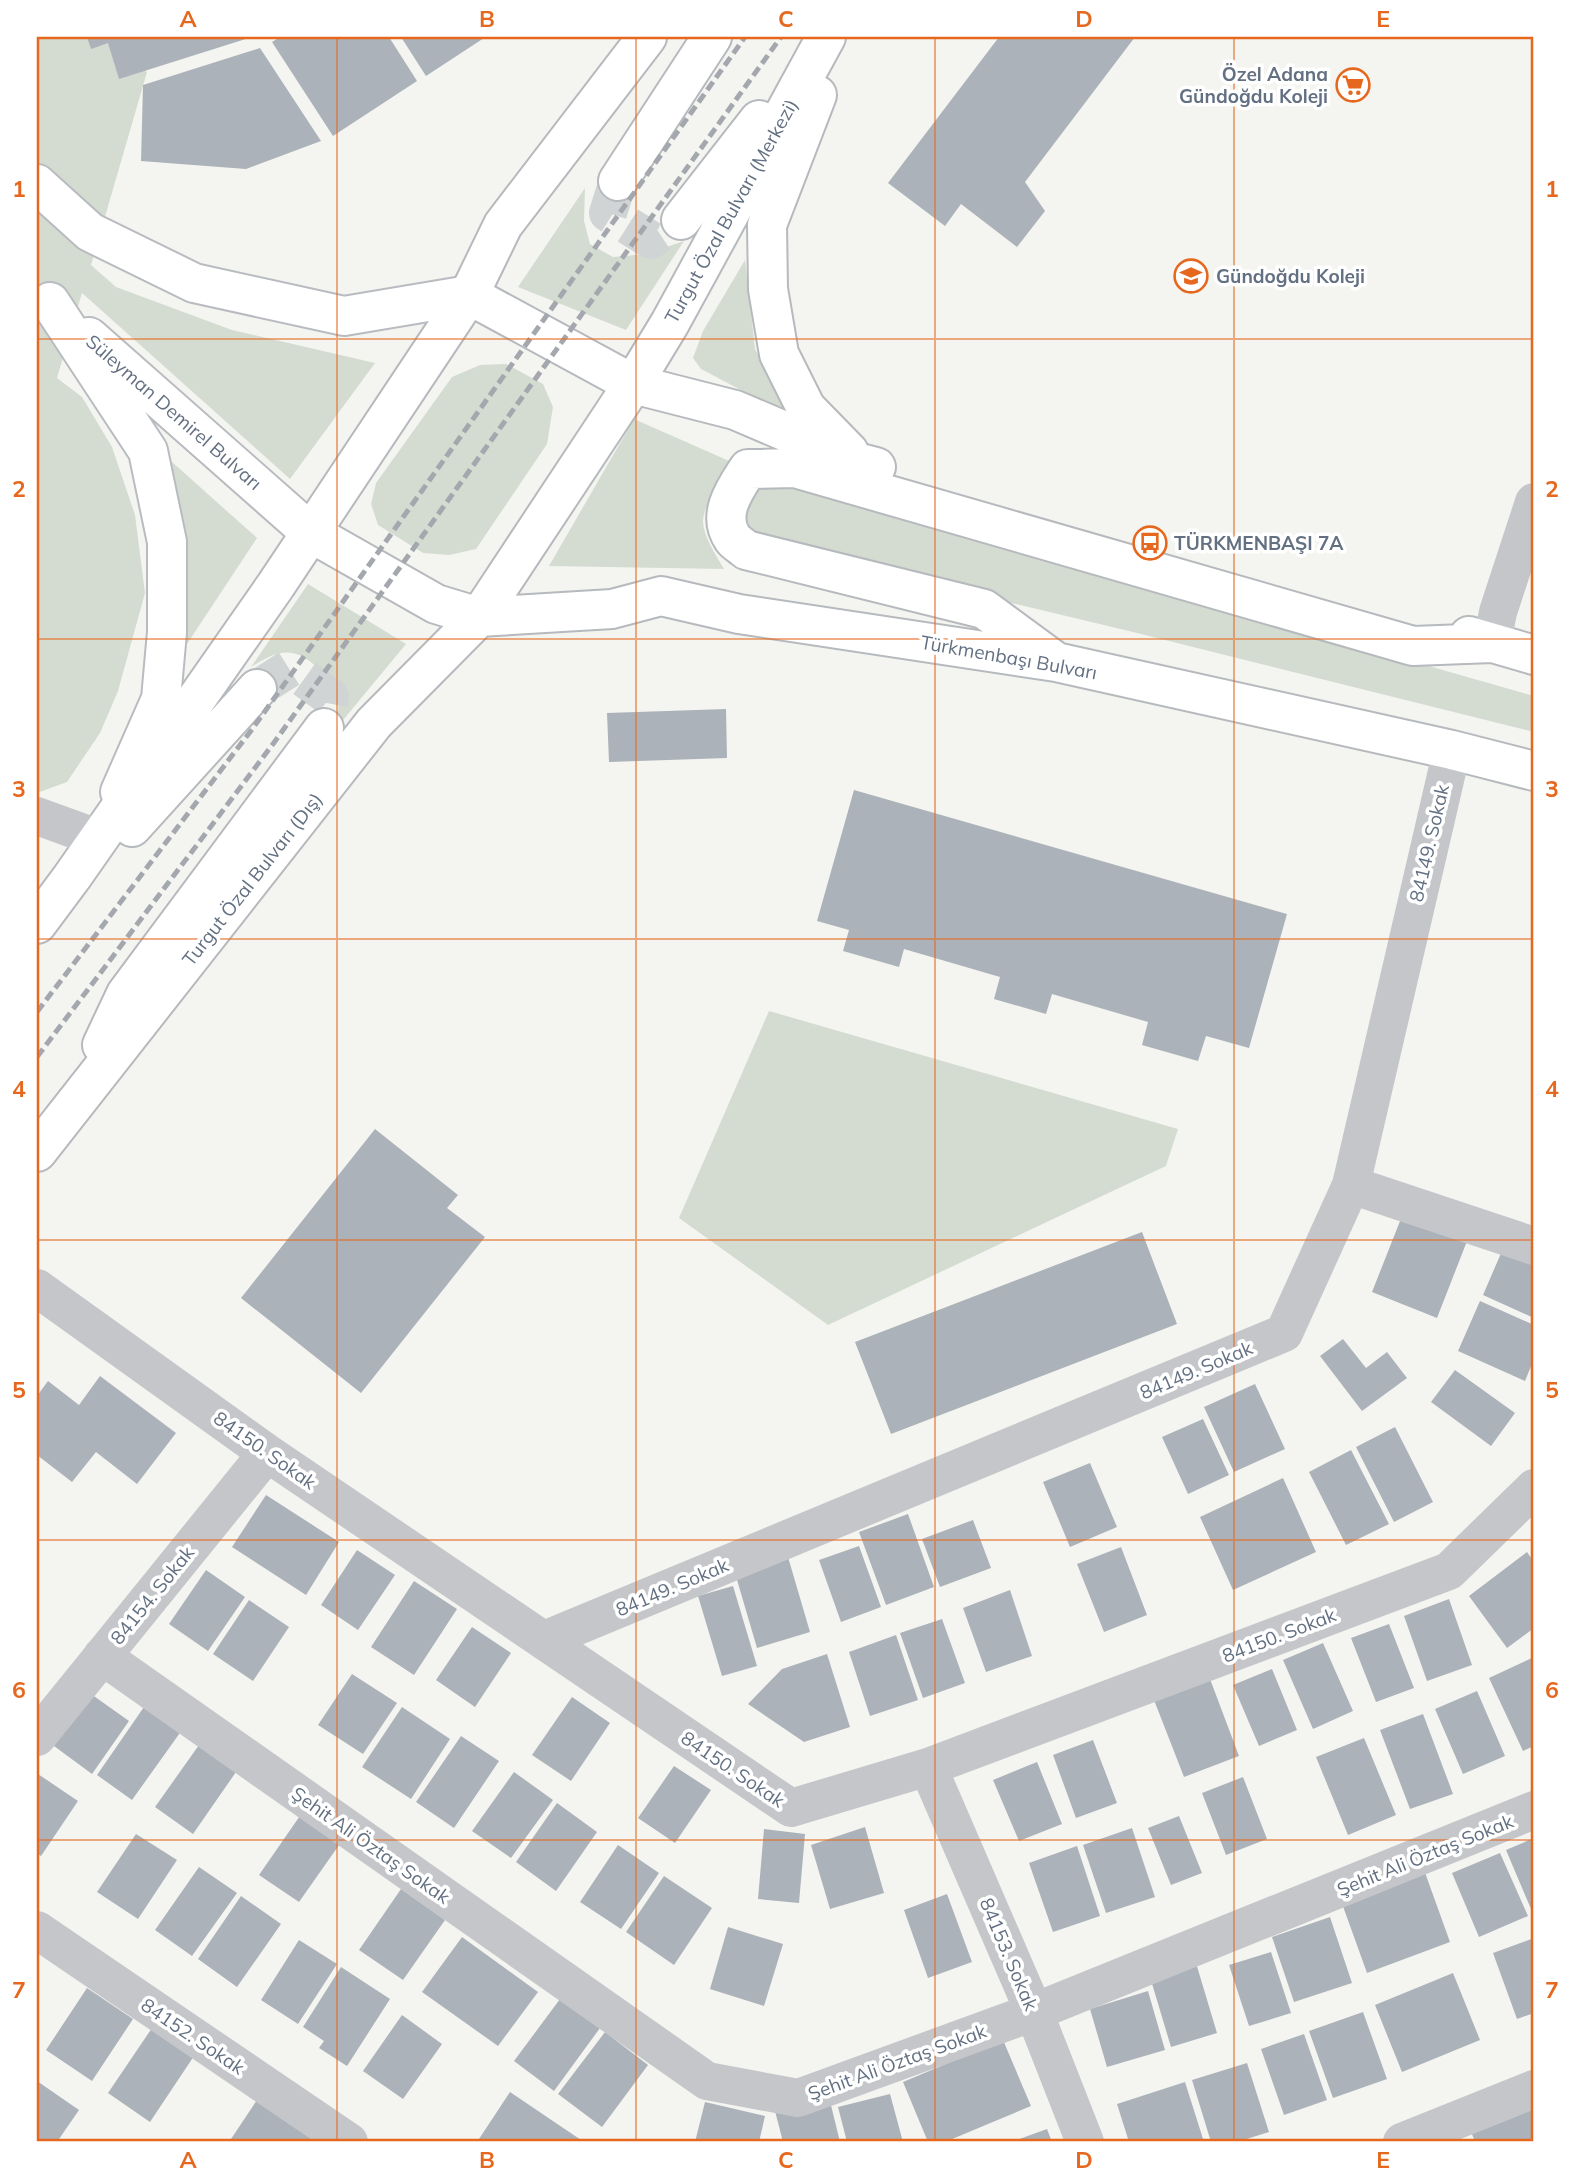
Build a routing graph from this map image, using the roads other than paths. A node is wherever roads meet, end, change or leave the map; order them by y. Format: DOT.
graph roads {
  1 [pos="647,37"];
  2 [pos="712,37"];
  3 [pos="818,37"];
  4 [pos="826,37"];
  5 [pos="840,37"];
  6 [pos="618,181"];
  7 [pos="37,184"];
  8 [pos="681,220"];
  9 [pos="470,295"];
  10 [pos="43,296"];
  11 [pos="633,384"];
  12 [pos="857,462"];
  13 [pos="1534,502"];
  14 [pos="311,533"];
  15 [pos="480,617"];
  16 [pos="1492,643"];
  17 [pos="1534,655"];
  18 [pos="1056,663"];
  19 [pos="257,689"];
  20 [pos="324,728"];
  21 [pos="1452,750"];
  22 [pos="1534,771"];
  23 [pos="37,816"];
  24 [pos="95,837"];
  25 [pos="72,877"];
  26 [pos="37,923"];
  27 [pos="75,1104"];
  28 [pos="37,1152"];
  29 [pos="1352,1185"];
  30 [pos="1534,1246"];
  31 [pos="37,1288"];
  32 [pos="267,1453"];
  33 [pos="1534,1488"];
  34 [pos="544,1640"];
  35 [pos="102,1656"];
  36 [pos="37,1737"];
  37 [pos="928,1767"];
  38 [pos="1534,1810"];
  39 [pos="37,1930"];
  40 [pos="1034,2012"];
  41 [pos="1534,2089"];
  42 [pos="349,2142"];
  43 [pos="1085,2142"];
  44 [pos="1402,2142"];
  1 -- 9 [label="main road"];
  2 -- 6 [label="main road"];
  3 -- 8 [label="main road"];
  4 -- 11 [label="main road, Turgut Özal Bulvarı (Merkezi)"];
  5 -- 12 [label="main road"];
  7 -- 9 [label="main road"];
  9 -- 11 [label="main road"];
  9 -- 14 [label="main road"];
  10 -- 14 [label="main road, Süleyman Demirel Bulvarı"];
  10 -- 24 [label="main road"];
  11 -- 12 [label="main road"];
  11 -- 15 [label="main road, Turgut Özal Bulvarı (Merkezi)"];
  12 -- 16 [label="main road"];
  13 -- 16 [label="street"];
  14 -- 15 [label="main road, Süleyman Demirel Bulvarı"];
  14 -- 25 [label="main road"];
  15 -- 18 [label="main road, Türkmenbaşı Bulvarı"];
  15 -- 27 [label="main road, Turgut Özal Bulvarı (Dış)"];
  16 -- 17 [label="main road"];
  16 -- 18 [label="main road"];
  18 -- 21 [label="main road, Türkmenbaşı Bulvarı"];
  19 -- 25 [label="main road"];
  20 -- 27 [label="main road"];
  21 -- 22 [label="main road, Türkmenbaşı Bulvarı"];
  21 -- 29 [label="street, 84149. Sokak"];
  23 -- 24 [label="street"];
  24 -- 25 [label="main road"];
  25 -- 26 [label="main road"];
  27 -- 28 [label="main road, Turgut Özal Bulvarı (Dış)"];
  29 -- 30 [label="street"];
  29 -- 34 [label="street, 84149. Sokak"];
  31 -- 32 [label="street, 84150. Sokak"];
  32 -- 34 [label="street, 84150. Sokak"];
  32 -- 35 [label="street, 84154. Sokak"];
  33 -- 37 [label="street, 84150. Sokak"];
  34 -- 37 [label="street, 84150. Sokak"];
  35 -- 36 [label="street, 84154. Sokak"];
  35 -- 40 [label="street, Şehit Ali Öztaş Sokak"];
  37 -- 40 [label="street, 84153. Sokak"];
  38 -- 40 [label="street, Şehit Ali Öztaş Sokak"];
  39 -- 42 [label="street, 84152. Sokak"];
  40 -- 43 [label="street, 84153. Sokak"];
  41 -- 44 [label="street"];
}
